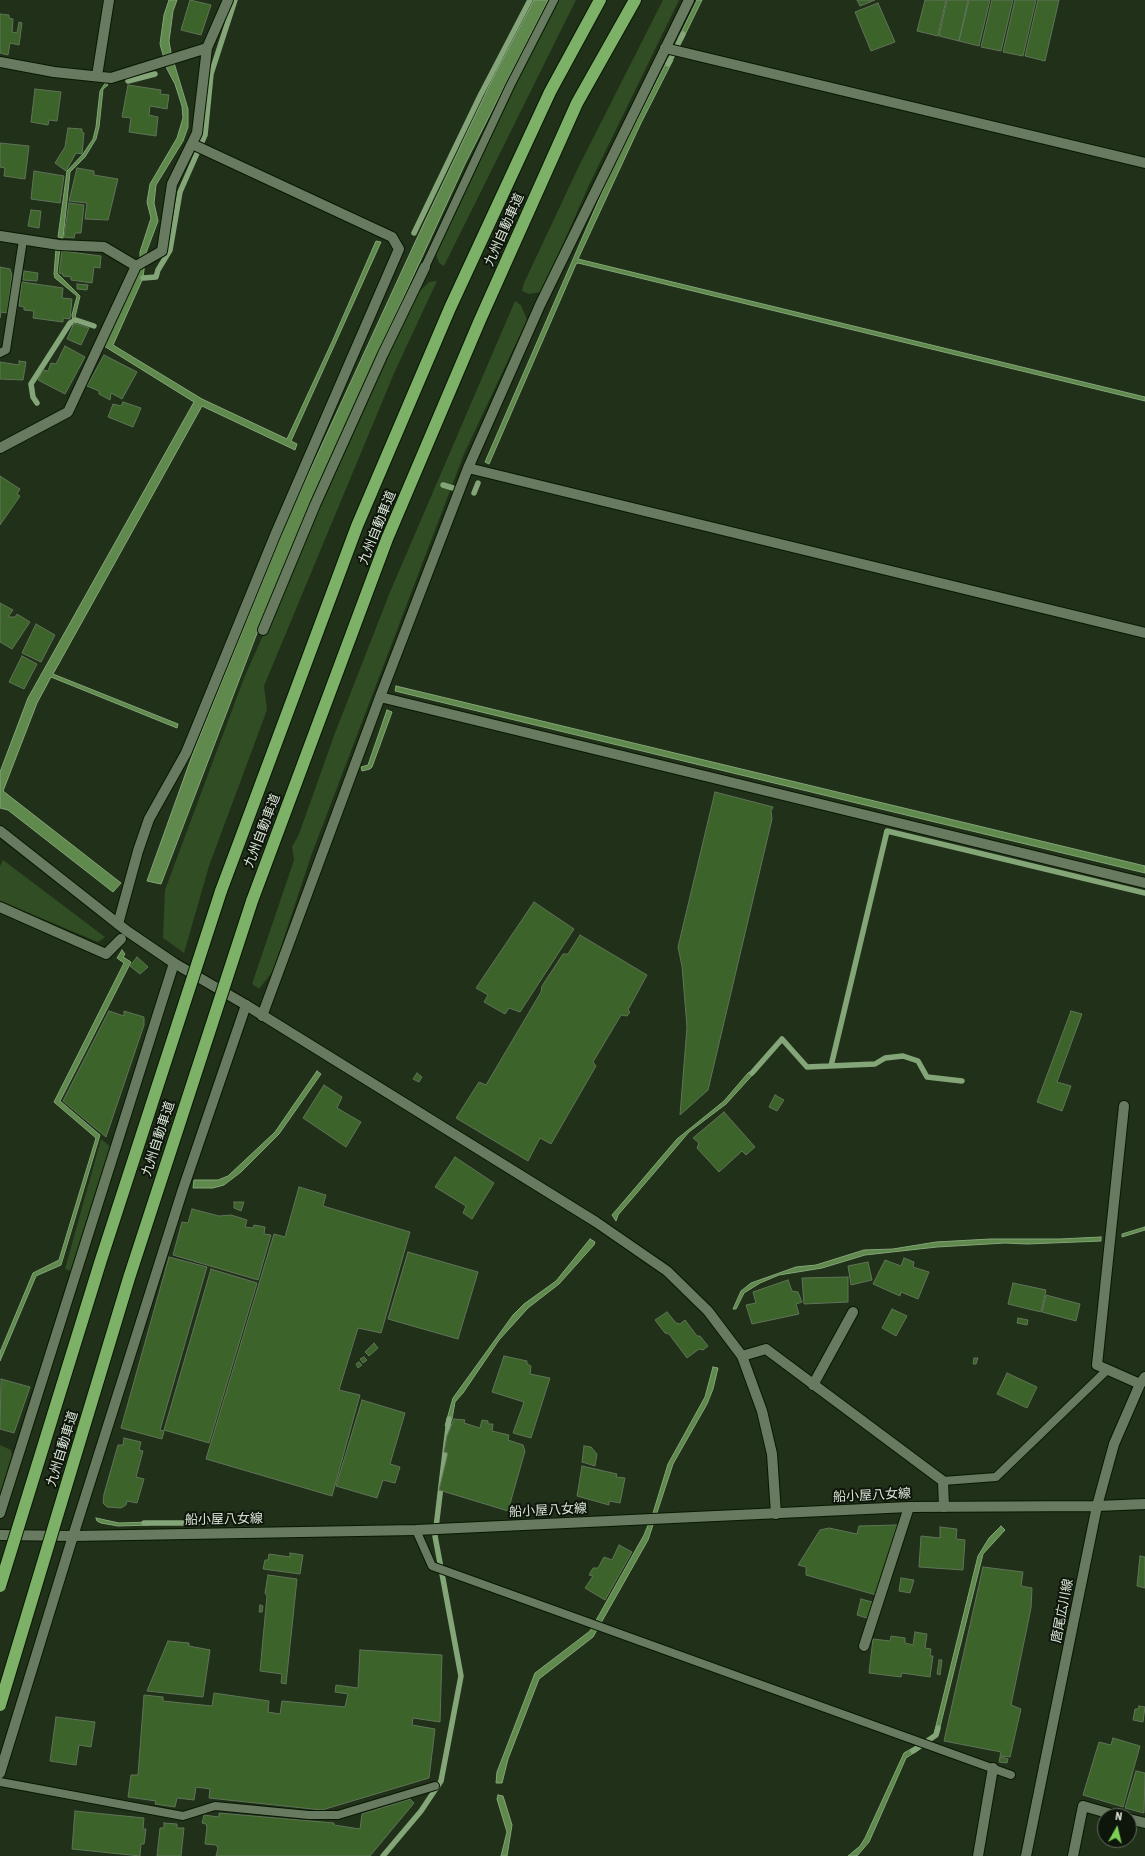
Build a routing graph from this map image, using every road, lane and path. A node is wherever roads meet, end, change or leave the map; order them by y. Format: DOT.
graph roads {
  1 [pos="109,0"];
  2 [pos="228,0"];
  3 [pos="554,0"];
  4 [pos="600,0"];
  5 [pos="635,0"];
  6 [pos="689,0"];
  7 [pos="207,48"];
  8 [pos="665,48"];
  9 [pos="0,62"];
  10 [pos="97,76"];
  11 [pos="192,144"];
  12 [pos="1145,163"];
  13 [pos="0,236"];
  14 [pos="23,240"];
  15 [pos="136,266"];
  16 [pos="425,267"];
  17 [pos="0,353"];
  18 [pos="0,448"];
  19 [pos="468,468"];
  20 [pos="263,630"];
  21 [pos="1145,633"];
  22 [pos="380,697"];
  23 [pos="0,831"];
  24 [pos="1145,883"];
  25 [pos="0,907"];
  26 [pos="118,924"];
  27 [pos="120,939"];
  28 [pos="174,963"];
  29 [pos="246,1005"];
  30 [pos="262,1016"];
  31 [pos="1124,1106"];
  32 [pos="853,1312"];
  33 [pos="742,1356"];
  34 [pos="1108,1370"];
  35 [pos="1142,1380"];
  36 [pos="813,1385"];
  37 [pos="943,1481"];
  38 [pos="1145,1504"];
  39 [pos="1097,1506"];
  40 [pos="909,1507"];
  41 [pos="944,1507"];
  42 [pos="0,1513"];
  43 [pos="776,1514"];
  44 [pos="416,1530"];
  45 [pos="0,1535"];
  46 [pos="72,1536"];
  47 [pos="0,1586"];
  48 [pos="864,1646"];
  49 [pos="0,1705"];
  50 [pos="993,1768"];
  51 [pos="0,1773"];
  52 [pos="1011,1775"];
  53 [pos="0,1782"];
  54 [pos="435,1786"];
  55 [pos="1097,1810"];
  56 [pos="978,1856"];
  57 [pos="1026,1856"];
  58 [pos="1073,1856"];
  1 -- 10 [label="street"];
  2 -- 7 [label="street"];
  3 -- 16 [label="lane"];
  4 -- 47 [label="highway, 九州自動車道, bridge"];
  5 -- 49 [label="highway, 九州自動車道, bridge"];
  6 -- 8 [label="street"];
  7 -- 10 [label="street"];
  7 -- 11 [label="street"];
  8 -- 12 [label="street"];
  8 -- 19 [label="street"];
  9 -- 10 [label="street"];
  11 -- 15 [label="street"];
  11 -- 26 [label="street"];
  13 -- 14 [label="street"];
  14 -- 15 [label="street"];
  14 -- 17 [label="lane"];
  15 -- 18 [label="street"];
  16 -- 20 [label="street"];
  19 -- 21 [label="street"];
  19 -- 22 [label="street"];
  22 -- 24 [label="street"];
  22 -- 30 [label="street"];
  23 -- 26 [label="street"];
  25 -- 27 [label="street"];
  26 -- 28 [label="street"];
  28 -- 29 [label="street"];
  28 -- 42 [label="street"];
  29 -- 30 [label="street"];
  29 -- 46 [label="street"];
  30 -- 33 [label="street"];
  31 -- 34 [label="street"];
  32 -- 36 [label="street"];
  33 -- 36 [label="street"];
  33 -- 43 [label="street"];
  34 -- 35 [label="street"];
  34 -- 37 [label="lane"];
  35 -- 39 [label="street, 唐尾広川線"];
  36 -- 37 [label="street"];
  37 -- 41 [label="street"];
  38 -- 39 [label="street, 船小屋八女線"];
  39 -- 41 [label="street, 船小屋八女線"];
  39 -- 57 [label="street, 唐尾広川線, bridge"];
  40 -- 41 [label="street, 船小屋八女線"];
  40 -- 43 [label="street, 船小屋八女線"];
  40 -- 48 [label="street"];
  43 -- 44 [label="street, 船小屋八女線"];
  44 -- 46 [label="street, 船小屋八女線"];
  44 -- 50 [label="lane"];
  45 -- 46 [label="street, 船小屋八女線"];
  46 -- 51 [label="street"];
  50 -- 52 [label="lane"];
  50 -- 56 [label="street"];
  53 -- 54 [label="lane"];
  55 -- 58 [label="street"];
}
